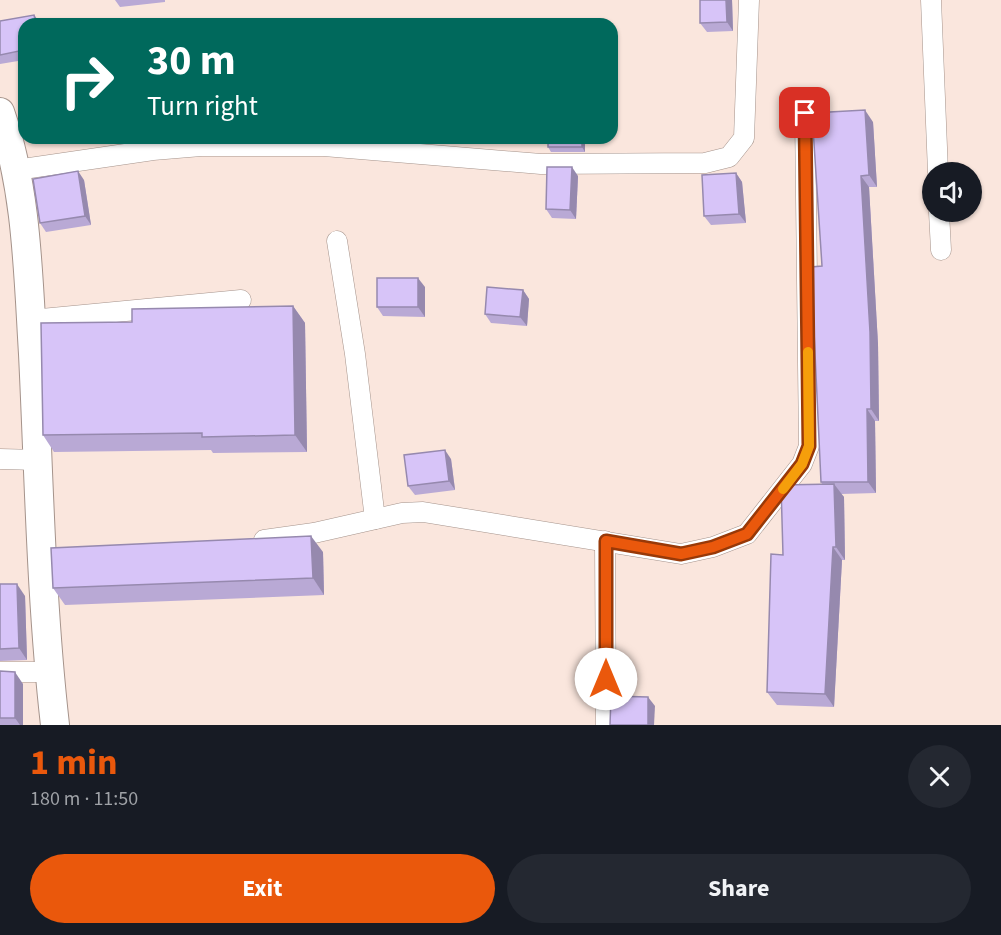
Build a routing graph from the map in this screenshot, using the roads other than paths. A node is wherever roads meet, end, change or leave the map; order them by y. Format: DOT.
graph roads {
  1 [pos="749,0"];
  2 [pos="931,0"];
  3 [pos="0,112"];
  4 [pos="805,113"];
  5 [pos="938,162"];
  6 [pos="16,170"];
  7 [pos="940,222"];
  8 [pos="337,241"];
  9 [pos="941,250"];
  10 [pos="241,300"];
  11 [pos="31,320"];
  12 [pos="0,459"];
  13 [pos="38,460"];
  14 [pos="375,519"];
  15 [pos="606,541"];
  16 [pos="244,543"];
  17 [pos="0,672"];
  18 [pos="49,672"];
  19 [pos="54,725"];
  20 [pos="606,725"];
  1 -- 6 [label="street"];
  2 -- 5 [label="street"];
  3 -- 6 [label="street"];
  4 -- 15 [label="street"];
  6 -- 11 [label="street"];
  7 -- 9 [label="street"];
  8 -- 14 [label="street"];
  10 -- 11 [label="street"];
  11 -- 13 [label="street"];
  12 -- 13 [label="street"];
  13 -- 18 [label="street"];
  14 -- 15 [label="street"];
  14 -- 16 [label="street"];
  15 -- 20 [label="street"];
  17 -- 18 [label="street"];
  18 -- 19 [label="street"];
}
